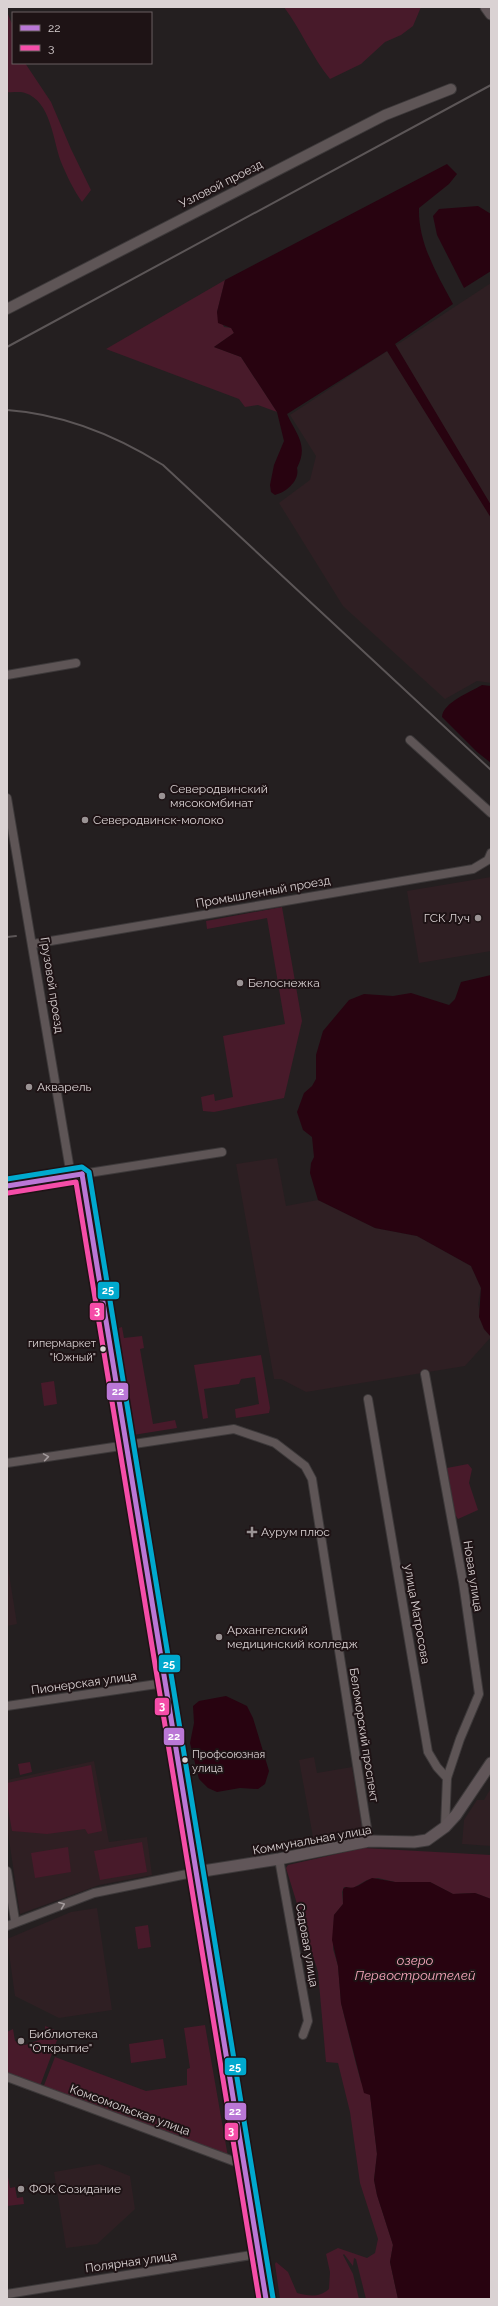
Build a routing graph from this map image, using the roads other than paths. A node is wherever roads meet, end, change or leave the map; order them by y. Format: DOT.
graph roads {
  1 [pos="486,7"];
  2 [pos="491,14"];
  3 [pos="451,89"];
  4 [pos="7,310"];
  5 [pos="76,663"];
  6 [pos="7,675"];
  7 [pos="410,740"];
  8 [pos="7,798"];
  9 [pos="491,813"];
  10 [pos="491,853"];
  11 [pos="33,944"];
  12 [pos="222,1152"];
  13 [pos="82,1174"];
  14 [pos="71,1176"];
  15 [pos="7,1186"];
  16 [pos="425,1374"];
  17 [pos="368,1399"];
  18 [pos="125,1444"];
  19 [pos="7,1463"];
  20 [pos="164,1683"];
  21 [pos="7,1706"];
  22 [pos="491,1763"];
  23 [pos="447,1778"];
  24 [pos="445,1827"];
  25 [pos="369,1841"];
  26 [pos="279,1859"];
  27 [pos="7,1871"];
  28 [pos="197,1872"];
  29 [pos="15,1920"];
  30 [pos="7,1926"];
  31 [pos="303,2035"];
  32 [pos="7,2077"];
  33 [pos="244,2165"];
  34 [pos="258,2254"];
  35 [pos="7,2294"];
  36 [pos="266,2299"];
  1 -- 2 [label="main road"];
  3 -- 4 [label="street, Узловой проезд"];
  5 -- 6 [label="street"];
  7 -- 9 [label="street"];
  8 -- 11 [label="street, Грузовой проезд"];
  10 -- 11 [label="street, Промышленный проезд"];
  11 -- 14 [label="street, Грузовой проезд"];
  12 -- 13 [label="street"];
  13 -- 14 [label="main road"];
  13 -- 18 [label="main road"];
  14 -- 15 [label="main road"];
  16 -- 23 [label="street, Новая улица"];
  17 -- 23 [label="street, улица Матросова"];
  19 -- 18 [label="street, Беломорский проспект, one-way"];
  18 -- 20 [label="main road"];
  18 -- 25 [label="street, Беломорский проспект"];
  20 -- 21 [label="street, Пионерская улица"];
  20 -- 28 [label="main road"];
  22 -- 24 [label="main road, Коммунальная улица"];
  23 -- 24 [label="street"];
  24 -- 25 [label="main road, Коммунальная улица"];
  25 -- 26 [label="main road, Коммунальная улица"];
  26 -- 28 [label="main road, Коммунальная улица"];
  26 -- 31 [label="street, Садовая улица"];
  27 -- 29 [label="street"];
  30 -- 28 [label="street, one-way"];
  28 -- 33 [label="main road"];
  32 -- 33 [label="street, Комсомольская улица"];
  33 -- 34 [label="main road"];
  34 -- 35 [label="street, Полярная улица"];
  34 -- 36 [label="main road"];
}
